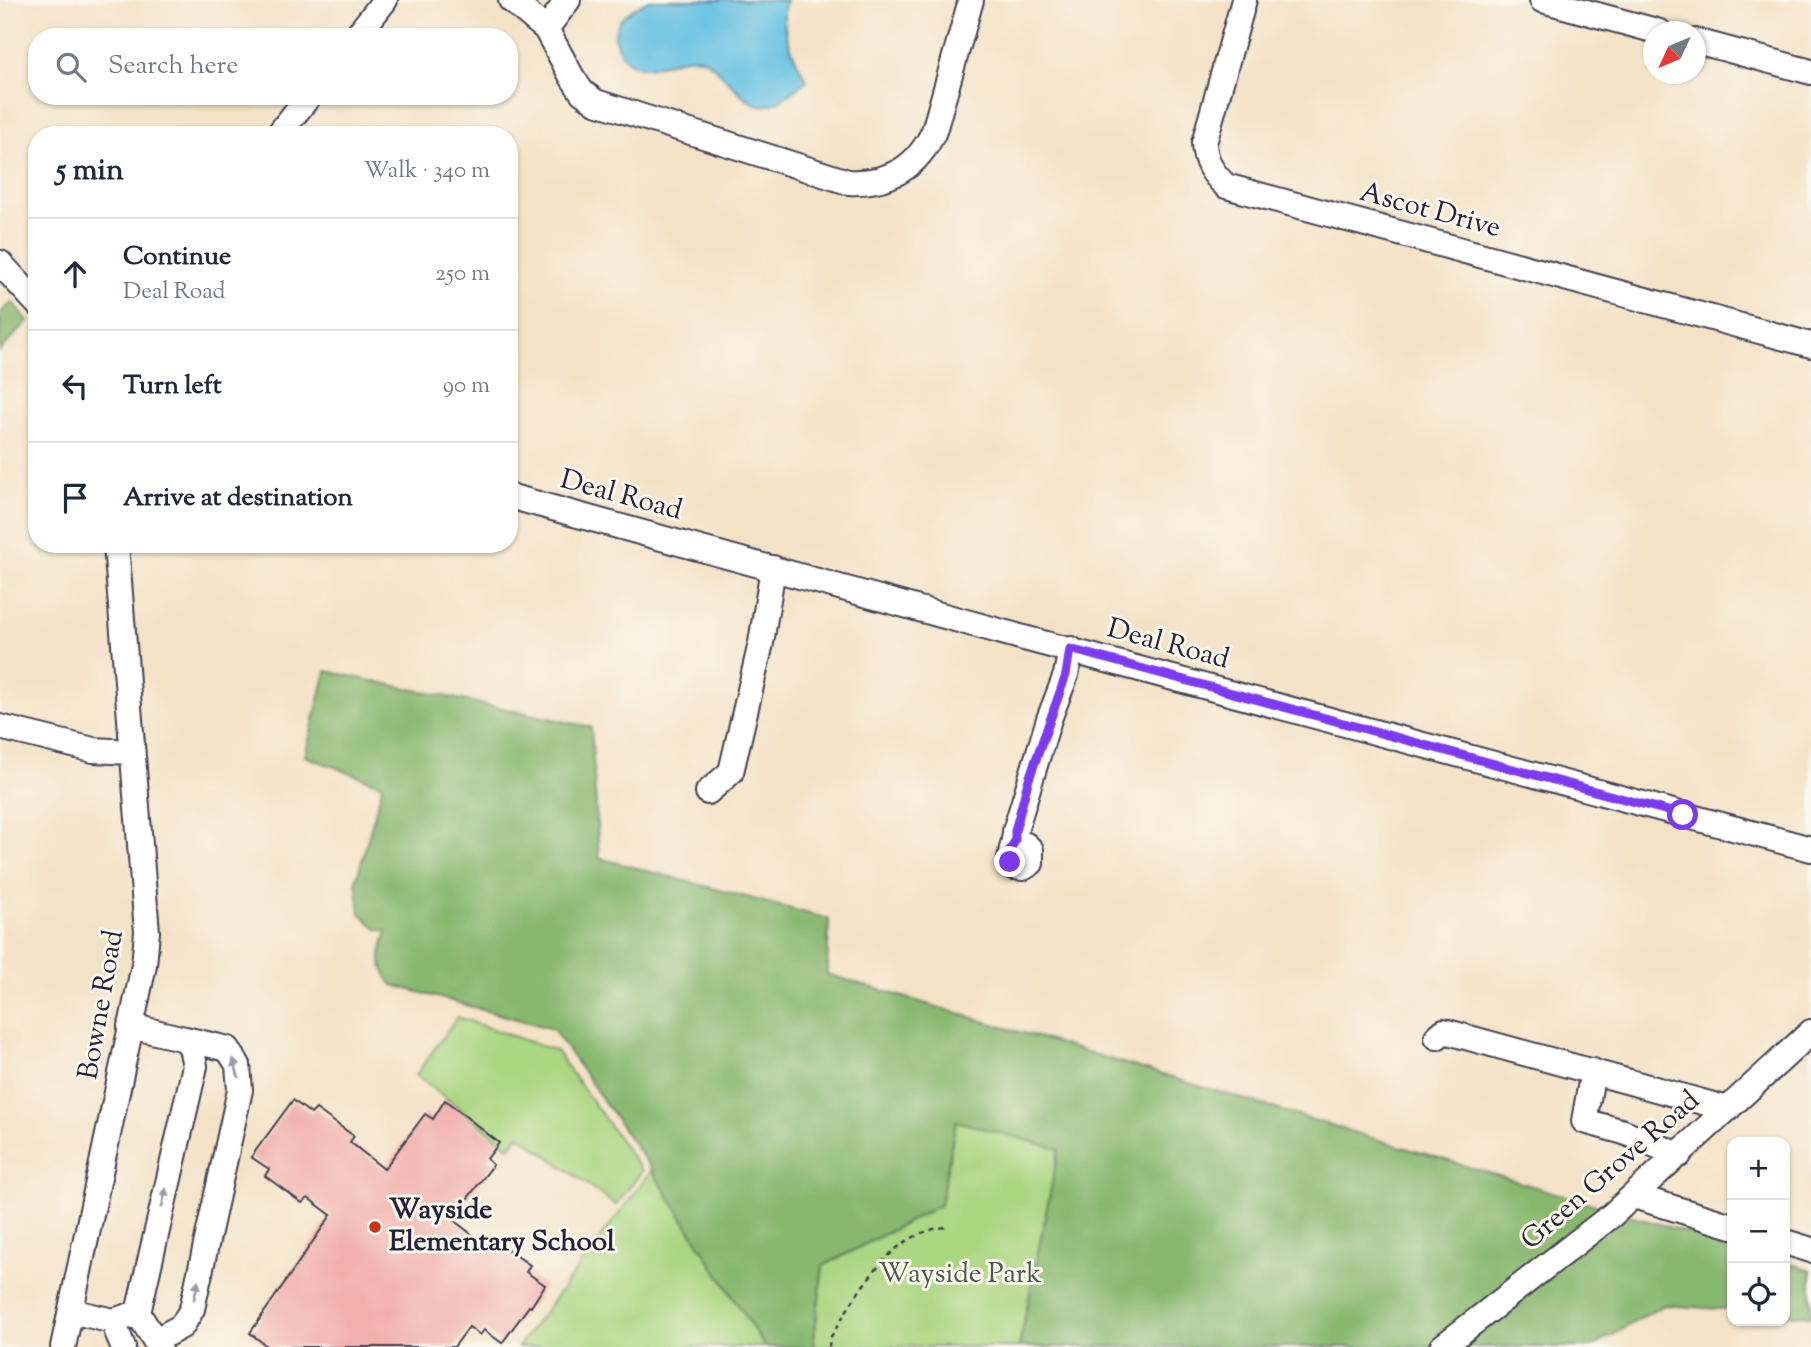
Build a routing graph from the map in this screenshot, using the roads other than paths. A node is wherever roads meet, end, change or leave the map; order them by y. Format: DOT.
graph roads {
  1 [pos="385,0"];
  2 [pos="511,0"];
  3 [pos="568,0"];
  4 [pos="971,0"];
  5 [pos="1244,0"];
  6 [pos="1542,0"];
  7 [pos="1643,27"];
  8 [pos="363,28"];
  9 [pos="546,29"];
  10 [pos="1706,44"];
  11 [pos="1811,72"];
  12 [pos="302,105"];
  13 [pos="285,126"];
  14 [pos="0,263"];
  15 [pos="28,293"];
  16 [pos="1811,345"];
  17 [pos="518,498"];
  18 [pos="117,553"];
  19 [pos="773,568"];
  20 [pos="1070,649"];
  21 [pos="0,727"];
  22 [pos="132,752"];
  23 [pos="708,792"];
  24 [pos="1015,841"];
  25 [pos="1811,849"];
  26 [pos="130,1026"];
  27 [pos="1811,1032"];
  28 [pos="1437,1037"];
  29 [pos="184,1039"];
  30 [pos="1593,1071"];
  31 [pos="1728,1109"];
  32 [pos="1679,1154"];
  33 [pos="1634,1196"];
  34 [pos="1727,1224"];
  35 [pos="1790,1244"];
  36 [pos="1811,1250"];
  37 [pos="71,1311"];
  38 [pos="138,1312"];
  39 [pos="113,1321"];
  40 [pos="158,1343"];
  41 [pos="63,1347"];
  42 [pos="123,1347"];
  43 [pos="1442,1347"];
  1 -- 8 [label="street"];
  2 -- 9 [label="street"];
  3 -- 9 [label="street"];
  4 -- 9 [label="street"];
  5 -- 16 [label="street, Ascot Drive"];
  6 -- 7 [label="street"];
  10 -- 11 [label="street"];
  12 -- 13 [label="street"];
  14 -- 15 [label="street"];
  17 -- 19 [label="street, Deal Road"];
  18 -- 22 [label="street, Bowne Road"];
  19 -- 20 [label="street, Deal Road"];
  19 -- 23 [label="street"];
  20 -- 24 [label="street"];
  20 -- 25 [label="street, Deal Road"];
  21 -- 22 [label="street"];
  22 -- 26 [label="street, Bowne Road"];
  26 -- 29 [label="street"];
  26 -- 37 [label="street, Bowne Road"];
  27 -- 31 [label="street, Green Grove Road"];
  28 -- 30 [label="street"];
  38 -- 29 [label="street, one-way"];
  40 -- 29 [label="street, one-way"];
  30 -- 31 [label="street"];
  30 -- 32 [label="street"];
  31 -- 32 [label="street, Green Grove Road"];
  32 -- 33 [label="street, Green Grove Road"];
  33 -- 34 [label="street"];
  33 -- 43 [label="street, Green Grove Road"];
  35 -- 36 [label="street"];
  37 -- 39 [label="street"];
  37 -- 41 [label="street, Bowne Road"];
  38 -- 39 [label="street"];
  38 -- 40 [label="street"];
  39 -- 42 [label="street"];
}
